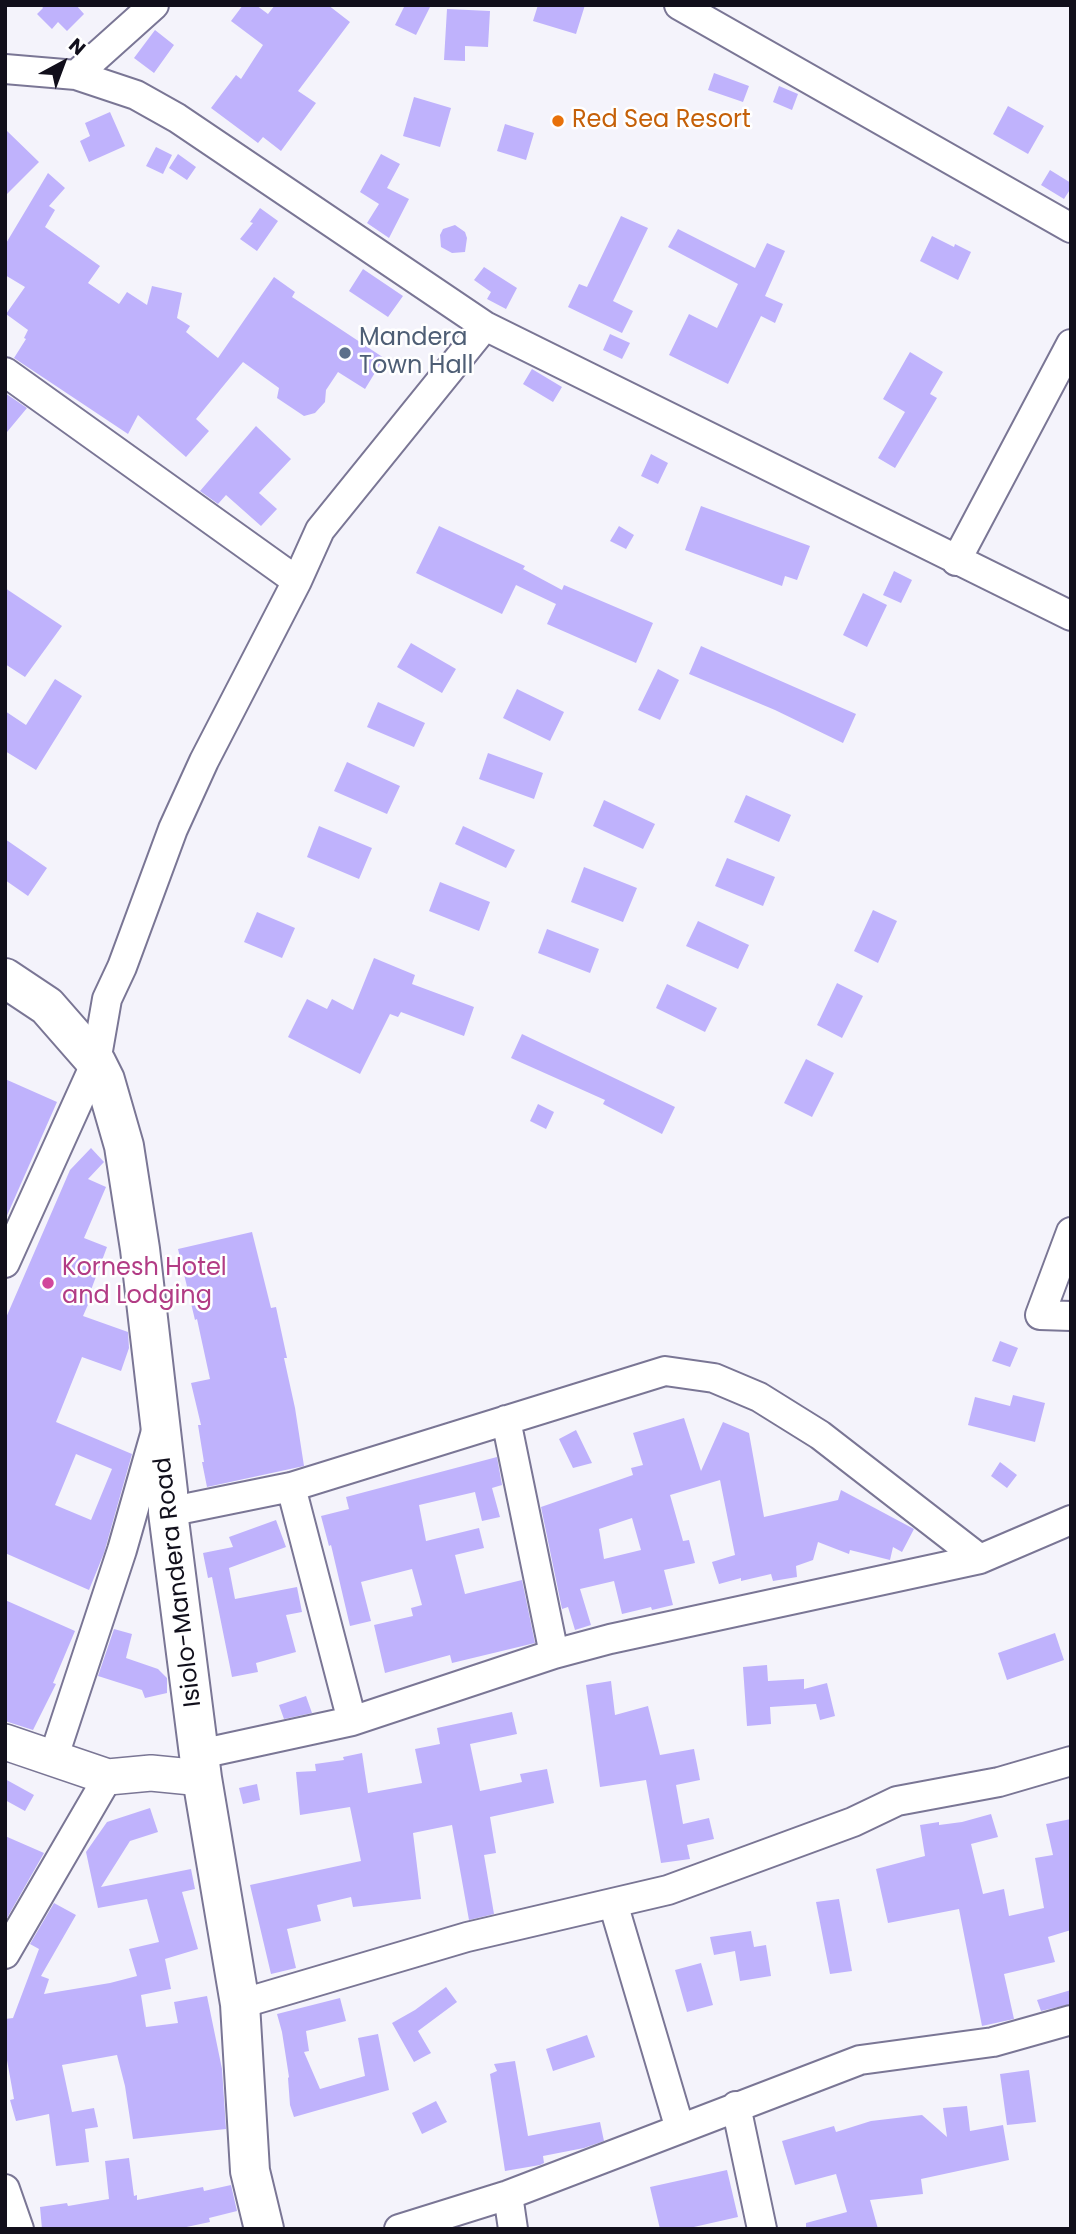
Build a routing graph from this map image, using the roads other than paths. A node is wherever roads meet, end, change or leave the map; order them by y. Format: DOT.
graph roads {
  1 [pos="154,5"];
  2 [pos="679,5"];
  3 [pos="5,69"];
  4 [pos="76,75"];
  5 [pos="1071,228"];
  6 [pos="485,326"];
  7 [pos="1071,344"];
  8 [pos="5,372"];
  9 [pos="956,561"];
  10 [pos="297,581"];
  11 [pos="1071,616"];
  12 [pos="5,978"];
  13 [pos="96,1062"];
  14 [pos="1071,1231"];
  15 [pos="11,1234"];
  16 [pos="5,1263"];
  17 [pos="1071,1316"];
  18 [pos="160,1418"];
  19 [pos="506,1420"];
  20 [pos="291,1487"];
  21 [pos="168,1512"];
  22 [pos="1071,1520"];
  23 [pos="980,1559"];
  24 [pos="554,1654"];
  25 [pos="352,1721"];
  26 [pos="5,1742"];
  27 [pos="53,1759"];
  28 [pos="1071,1761"];
  29 [pos="201,1766"];
  30 [pos="107,1777"];
  31 [pos="613,1903"];
  32 [pos="5,1954"];
  33 [pos="240,2004"];
  34 [pos="1071,2020"];
  35 [pos="736,2106"];
  36 [pos="680,2129"];
  37 [pos="5,2189"];
  38 [pos="508,2195"];
  39 [pos="19,2229"];
  40 [pos="264,2229"];
  41 [pos="399,2229"];
  42 [pos="513,2229"];
  43 [pos="762,2229"];
  1 -- 4 [label="street"];
  2 -- 5 [label="street"];
  3 -- 4 [label="street"];
  4 -- 6 [label="street"];
  6 -- 9 [label="street"];
  6 -- 10 [label="street"];
  7 -- 9 [label="street"];
  8 -- 10 [label="street"];
  9 -- 11 [label="street"];
  10 -- 13 [label="street"];
  12 -- 13 [label="highway, Isiolo-Mandera Road"];
  13 -- 15 [label="street"];
  13 -- 18 [label="highway, Isiolo-Mandera Road"];
  14 -- 17 [label="street"];
  15 -- 16 [label="street"];
  18 -- 21 [label="highway, Isiolo-Mandera Road"];
  18 -- 27 [label="street"];
  19 -- 20 [label="street"];
  19 -- 23 [label="street"];
  19 -- 24 [label="street"];
  20 -- 21 [label="street"];
  20 -- 25 [label="street"];
  21 -- 29 [label="highway, Isiolo-Mandera Road"];
  22 -- 23 [label="street"];
  23 -- 24 [label="street"];
  24 -- 25 [label="street"];
  25 -- 29 [label="street"];
  26 -- 27 [label="main road"];
  27 -- 30 [label="main road"];
  28 -- 31 [label="street"];
  29 -- 30 [label="main road"];
  29 -- 33 [label="highway, Isiolo-Mandera Road"];
  30 -- 32 [label="street"];
  31 -- 33 [label="street"];
  31 -- 36 [label="street"];
  33 -- 40 [label="highway, Isiolo-Mandera Road"];
  34 -- 35 [label="street"];
  35 -- 36 [label="street"];
  35 -- 43 [label="street"];
  36 -- 38 [label="street"];
  37 -- 39 [label="street"];
  38 -- 41 [label="street"];
  38 -- 42 [label="street"];
}
